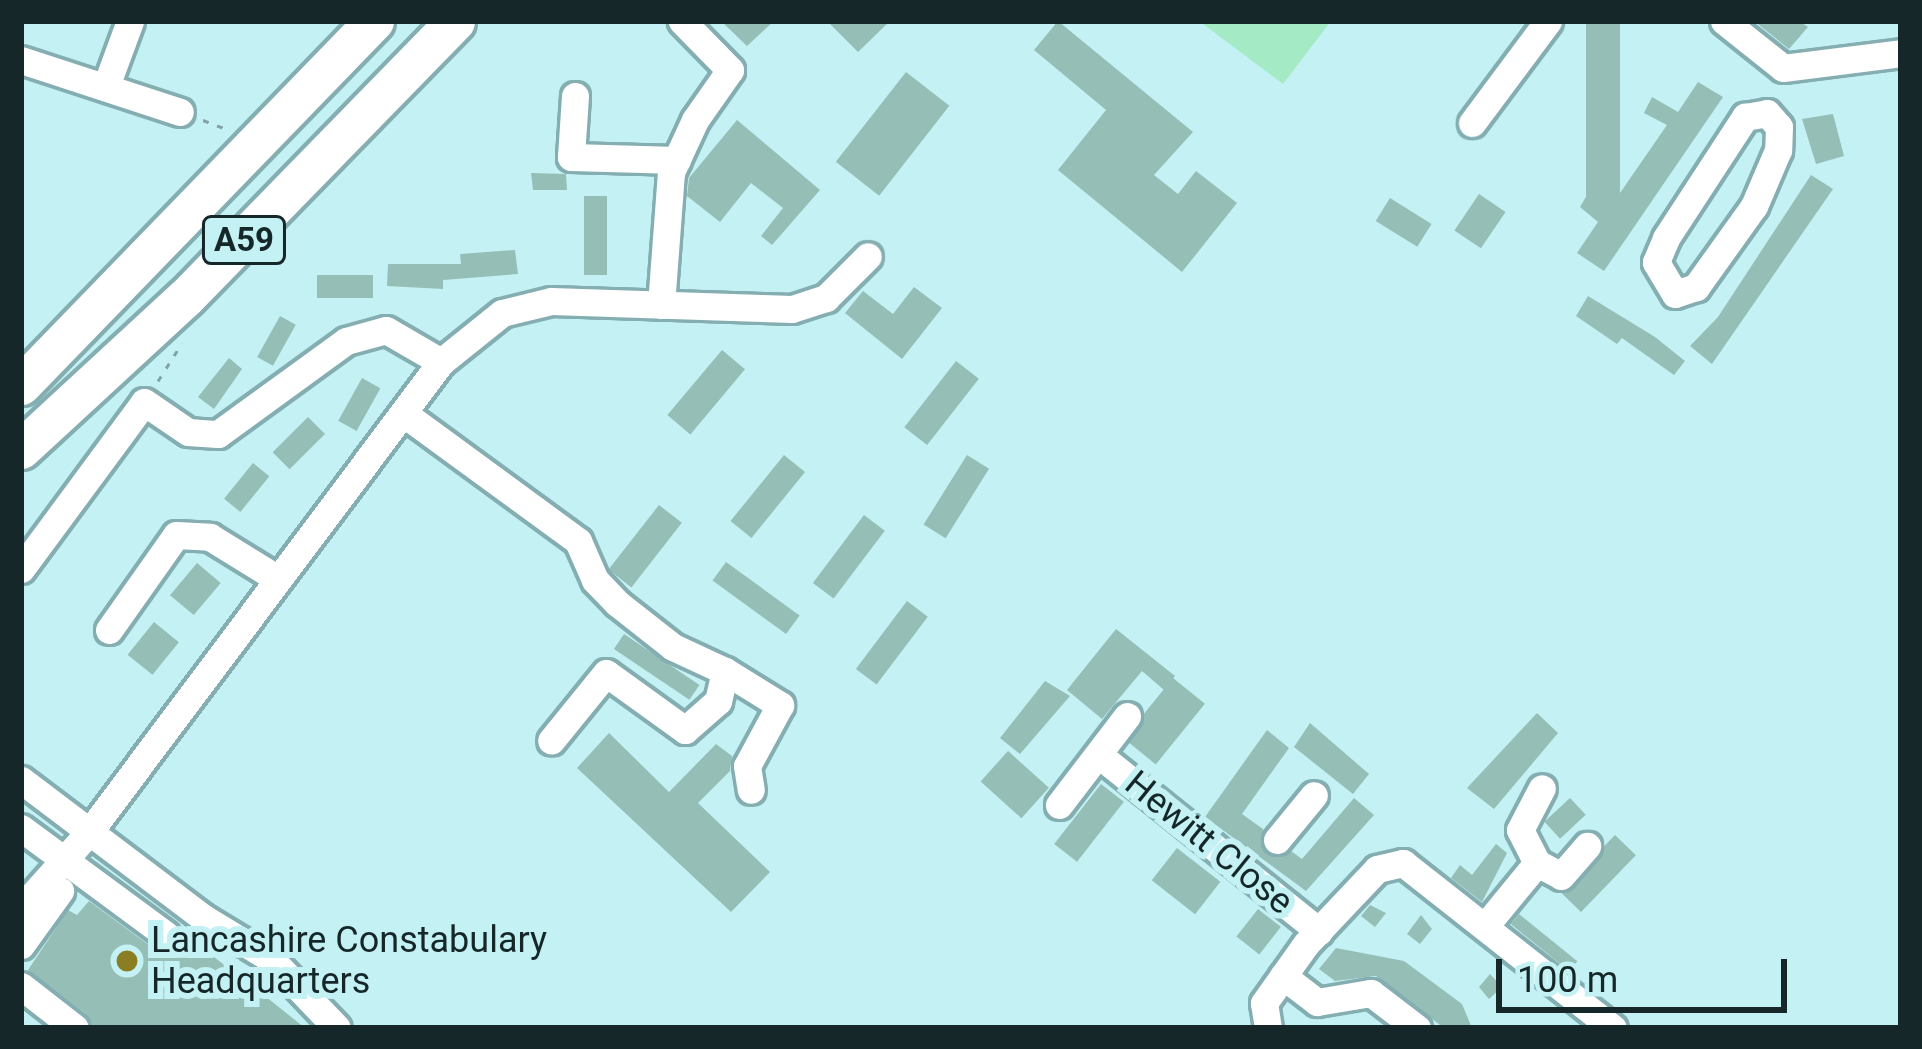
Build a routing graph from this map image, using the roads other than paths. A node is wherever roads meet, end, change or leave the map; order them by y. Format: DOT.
graph roads {
  1 [pos="130,21"];
  2 [pos="374,21"];
  3 [pos="455,21"];
  4 [pos="682,21"];
  5 [pos="1548,21"];
  6 [pos="1724,21"];
  7 [pos="1901,53"];
  8 [pos="21,61"];
  9 [pos="1783,68"];
  10 [pos="106,86"];
  11 [pos="575,96"];
  12 [pos="180,112"];
  13 [pos="1767,113"];
  14 [pos="1472,123"];
  15 [pos="677,160"];
  16 [pos="868,256"];
  17 [pos="661,305"];
  18 [pos="441,362"];
  19 [pos="21,385"];
  20 [pos="403,413"];
  21 [pos="21,449"];
  22 [pos="21,569"];
  23 [pos="278,579"];
  24 [pos="109,630"];
  25 [pos="725,670"];
  26 [pos="1127,716"];
  27 [pos="551,741"];
  28 [pos="1099,755"];
  29 [pos="21,779"];
  30 [pos="1542,788"];
  31 [pos="751,790"];
  32 [pos="1314,795"];
  33 [pos="1059,805"];
  34 [pos="21,827"];
  35 [pos="90,831"];
  36 [pos="1587,846"];
  37 [pos="1263,859"];
  38 [pos="1537,863"];
  39 [pos="72,865"];
  40 [pos="21,908"];
  41 [pos="1486,925"];
  42 [pos="1319,931"];
  43 [pos="166,935"];
  44 [pos="21,945"];
  45 [pos="1283,976"];
  46 [pos="21,986"];
  47 [pos="75,1028"];
  48 [pos="337,1028"];
  49 [pos="1268,1028"];
  50 [pos="1417,1028"];
  51 [pos="1613,1028"];
  1 -- 10 [label="street"];
  2 -- 19 [label="highway, A59"];
  3 -- 21 [label="highway, A59"];
  4 -- 15 [label="street"];
  5 -- 14 [label="street"];
  6 -- 9 [label="street"];
  7 -- 9 [label="street"];
  8 -- 10 [label="street"];
  9 -- 13 [label="street"];
  10 -- 12 [label="street"];
  11 -- 15 [label="street"];
  13 -- 13 [label="street"];
  15 -- 17 [label="street"];
  16 -- 17 [label="street"];
  17 -- 18 [label="street"];
  18 -- 20 [label="street"];
  18 -- 22 [label="street"];
  20 -- 23 [label="street"];
  20 -- 25 [label="street"];
  23 -- 24 [label="street"];
  23 -- 35 [label="street"];
  25 -- 27 [label="street"];
  25 -- 31 [label="street"];
  26 -- 28 [label="street, Hewitt Close"];
  28 -- 33 [label="street, Hewitt Close"];
  28 -- 37 [label="street, Hewitt Close"];
  29 -- 35 [label="street"];
  30 -- 38 [label="street"];
  32 -- 37 [label="street"];
  34 -- 39 [label="street"];
  35 -- 39 [label="street"];
  35 -- 48 [label="street"];
  36 -- 38 [label="street"];
  37 -- 42 [label="street, Hewitt Close"];
  38 -- 41 [label="street"];
  39 -- 40 [label="street"];
  39 -- 43 [label="street"];
  39 -- 44 [label="street"];
  41 -- 42 [label="street"];
  41 -- 51 [label="street"];
  42 -- 45 [label="street"];
  45 -- 49 [label="street"];
  45 -- 50 [label="street"];
  46 -- 47 [label="street"];
}
